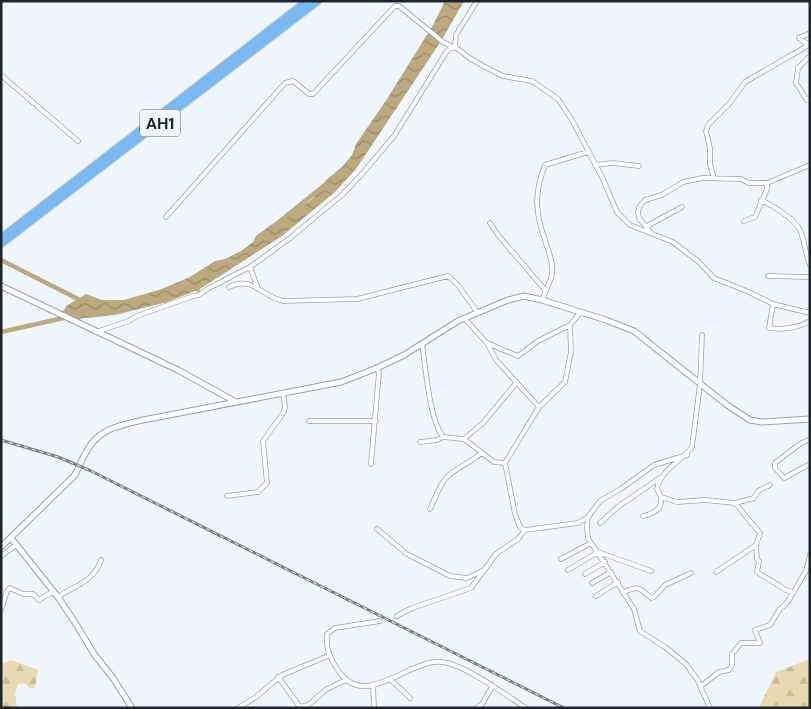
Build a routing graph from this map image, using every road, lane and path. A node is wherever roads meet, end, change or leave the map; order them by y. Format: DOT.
graph roads {
  1 [pos="307,1"];
  2 [pos="318,1"];
  3 [pos="477,1"];
  4 [pos="810,33"];
  5 [pos="809,45"];
  6 [pos="455,48"];
  7 [pos="810,56"];
  8 [pos="1,75"];
  9 [pos="810,100"];
  10 [pos="78,141"];
  11 [pos="588,152"];
  12 [pos="595,165"];
  13 [pos="810,165"];
  14 [pos="639,166"];
  15 [pos="714,178"];
  16 [pos="767,183"];
  17 [pos="762,200"];
  18 [pos="682,207"];
  19 [pos="166,217"];
  20 [pos="744,221"];
  21 [pos="490,223"];
  22 [pos="647,226"];
  23 [pos="651,233"];
  24 [pos="1,238"];
  25 [pos="1,244"];
  26 [pos="810,265"];
  27 [pos="250,267"];
  28 [pos="768,276"];
  29 [pos="810,277"];
  30 [pos="1,286"];
  31 [pos="229,287"];
  32 [pos="258,289"];
  33 [pos="545,290"];
  34 [pos="542,300"];
  35 [pos="773,304"];
  36 [pos="478,312"];
  37 [pos="581,312"];
  38 [pos="810,313"];
  39 [pos="464,318"];
  40 [pos="810,321"];
  41 [pos="570,326"];
  42 [pos="96,332"];
  43 [pos="702,335"];
  44 [pos="422,344"];
  45 [pos="487,344"];
  46 [pos="377,368"];
  47 [pos="516,382"];
  48 [pos="700,384"];
  49 [pos="283,394"];
  50 [pos="236,402"];
  51 [pos="539,407"];
  52 [pos="810,419"];
  53 [pos="376,420"];
  54 [pos="309,421"];
  55 [pos="443,437"];
  56 [pos="464,439"];
  57 [pos="810,439"];
  58 [pos="420,442"];
  59 [pos="481,453"];
  60 [pos="687,455"];
  61 [pos="506,462"];
  62 [pos="371,464"];
  63 [pos="810,464"];
  64 [pos="661,478"];
  65 [pos="770,485"];
  66 [pos="228,496"];
  67 [pos="661,497"];
  68 [pos="735,503"];
  69 [pos="430,509"];
  70 [pos="643,516"];
  71 [pos="588,517"];
  72 [pos="600,523"];
  73 [pos="377,529"];
  74 [pos="526,530"];
  75 [pos="10,538"];
  76 [pos="591,543"];
  77 [pos="16,545"];
  78 [pos="756,545"];
  79 [pos="1,547"];
  80 [pos="598,552"];
  81 [pos="1,556"];
  82 [pos="809,557"];
  83 [pos="561,559"];
  84 [pos="101,560"];
  85 [pos="605,562"];
  86 [pos="484,570"];
  87 [pos="568,570"];
  88 [pos="651,571"];
  89 [pos="611,572"];
  90 [pos="716,572"];
  91 [pos="691,573"];
  92 [pos="585,574"];
  93 [pos="618,582"];
  94 [pos="592,584"];
  95 [pos="52,592"];
  96 [pos="624,592"];
  97 [pos="792,592"];
  98 [pos="596,596"];
  99 [pos="58,597"];
  100 [pos="1,610"];
  101 [pos="398,616"];
  102 [pos="380,621"];
  103 [pos="328,656"];
  104 [pos="278,678"];
  105 [pos="390,679"];
  106 [pos="346,680"];
  107 [pos="373,686"];
  108 [pos="700,686"];
  109 [pos="492,687"];
  110 [pos="410,698"];
  111 [pos="132,708"];
  112 [pos="238,708"];
  113 [pos="374,708"];
  114 [pos="476,708"];
  115 [pos="526,708"];
  116 [pos="710,708"];
  1 -- 24 [label="highway, AH1"];
  2 -- 25 [label="highway, AH1"];
  3 -- 6 [label="street"];
  4 -- 5 [label="street"];
  5 -- 15 [label="street"];
  6 -- 11 [label="street"];
  6 -- 19 [label="street"];
  6 -- 27 [label="street"];
  7 -- 9 [label="street"];
  8 -- 10 [label="street"];
  11 -- 12 [label="street"];
  11 -- 33 [label="street"];
  12 -- 14 [label="street"];
  12 -- 23 [label="street"];
  13 -- 16 [label="street"];
  15 -- 16 [label="street"];
  15 -- 22 [label="street"];
  16 -- 17 [label="street"];
  17 -- 20 [label="street"];
  17 -- 26 [label="street"];
  18 -- 22 [label="street"];
  21 -- 33 [label="street"];
  22 -- 23 [label="street"];
  23 -- 35 [label="street"];
  27 -- 32 [label="street"];
  27 -- 42 [label="street"];
  28 -- 29 [label="street"];
  30 -- 42 [label="street"];
  31 -- 32 [label="street"];
  32 -- 36 [label="street"];
  33 -- 34 [label="street"];
  34 -- 36 [label="street"];
  34 -- 37 [label="street"];
  35 -- 38 [label="street"];
  35 -- 40 [label="street"];
  36 -- 39 [label="street"];
  37 -- 41 [label="street"];
  37 -- 48 [label="street"];
  39 -- 44 [label="street"];
  39 -- 45 [label="street"];
  41 -- 45 [label="street"];
  41 -- 51 [label="street"];
  42 -- 50 [label="street"];
  43 -- 48 [label="street"];
  44 -- 46 [label="street"];
  44 -- 55 [label="street"];
  45 -- 47 [label="street"];
  46 -- 49 [label="street"];
  46 -- 53 [label="street"];
  47 -- 51 [label="street"];
  47 -- 56 [label="street"];
  48 -- 52 [label="street"];
  48 -- 60 [label="street"];
  49 -- 50 [label="street"];
  49 -- 66 [label="street"];
  50 -- 75 [label="street"];
  51 -- 61 [label="street"];
  53 -- 54 [label="street"];
  53 -- 62 [label="street"];
  55 -- 56 [label="street"];
  55 -- 58 [label="street"];
  56 -- 59 [label="street"];
  57 -- 63 [label="street"];
  59 -- 61 [label="street"];
  59 -- 69 [label="street"];
  60 -- 64 [label="street"];
  60 -- 71 [label="street"];
  61 -- 74 [label="street"];
  64 -- 67 [label="street"];
  64 -- 72 [label="street"];
  65 -- 68 [label="street"];
  67 -- 68 [label="street"];
  67 -- 70 [label="street"];
  68 -- 78 [label="street"];
  71 -- 74 [label="street"];
  71 -- 76 [label="street"];
  73 -- 86 [label="street"];
  74 -- 86 [label="street"];
  75 -- 77 [label="street"];
  75 -- 79 [label="street"];
  76 -- 80 [label="street"];
  76 -- 83 [label="street"];
  77 -- 81 [label="street"];
  77 -- 95 [label="street"];
  78 -- 90 [label="street"];
  78 -- 97 [label="street"];
  80 -- 85 [label="street"];
  80 -- 87 [label="street"];
  80 -- 88 [label="street"];
  82 -- 97 [label="street"];
  84 -- 99 [label="street"];
  85 -- 89 [label="street"];
  85 -- 92 [label="street"];
  86 -- 101 [label="street"];
  89 -- 93 [label="street"];
  89 -- 94 [label="street"];
  91 -- 96 [label="street"];
  93 -- 96 [label="street"];
  93 -- 98 [label="street"];
  95 -- 99 [label="street"];
  95 -- 100 [label="street"];
  96 -- 108 [label="street"];
  97 -- 108 [label="street"];
  99 -- 111 [label="street"];
  102 -- 103 [label="street"];
  103 -- 104 [label="street"];
  103 -- 106 [label="street"];
  104 -- 106 [label="street"];
  104 -- 112 [label="street"];
  105 -- 107 [label="street"];
  105 -- 109 [label="street"];
  105 -- 110 [label="street"];
  106 -- 107 [label="street"];
  107 -- 113 [label="street"];
  108 -- 116 [label="street"];
  109 -- 114 [label="street"];
  109 -- 115 [label="street"];
}
